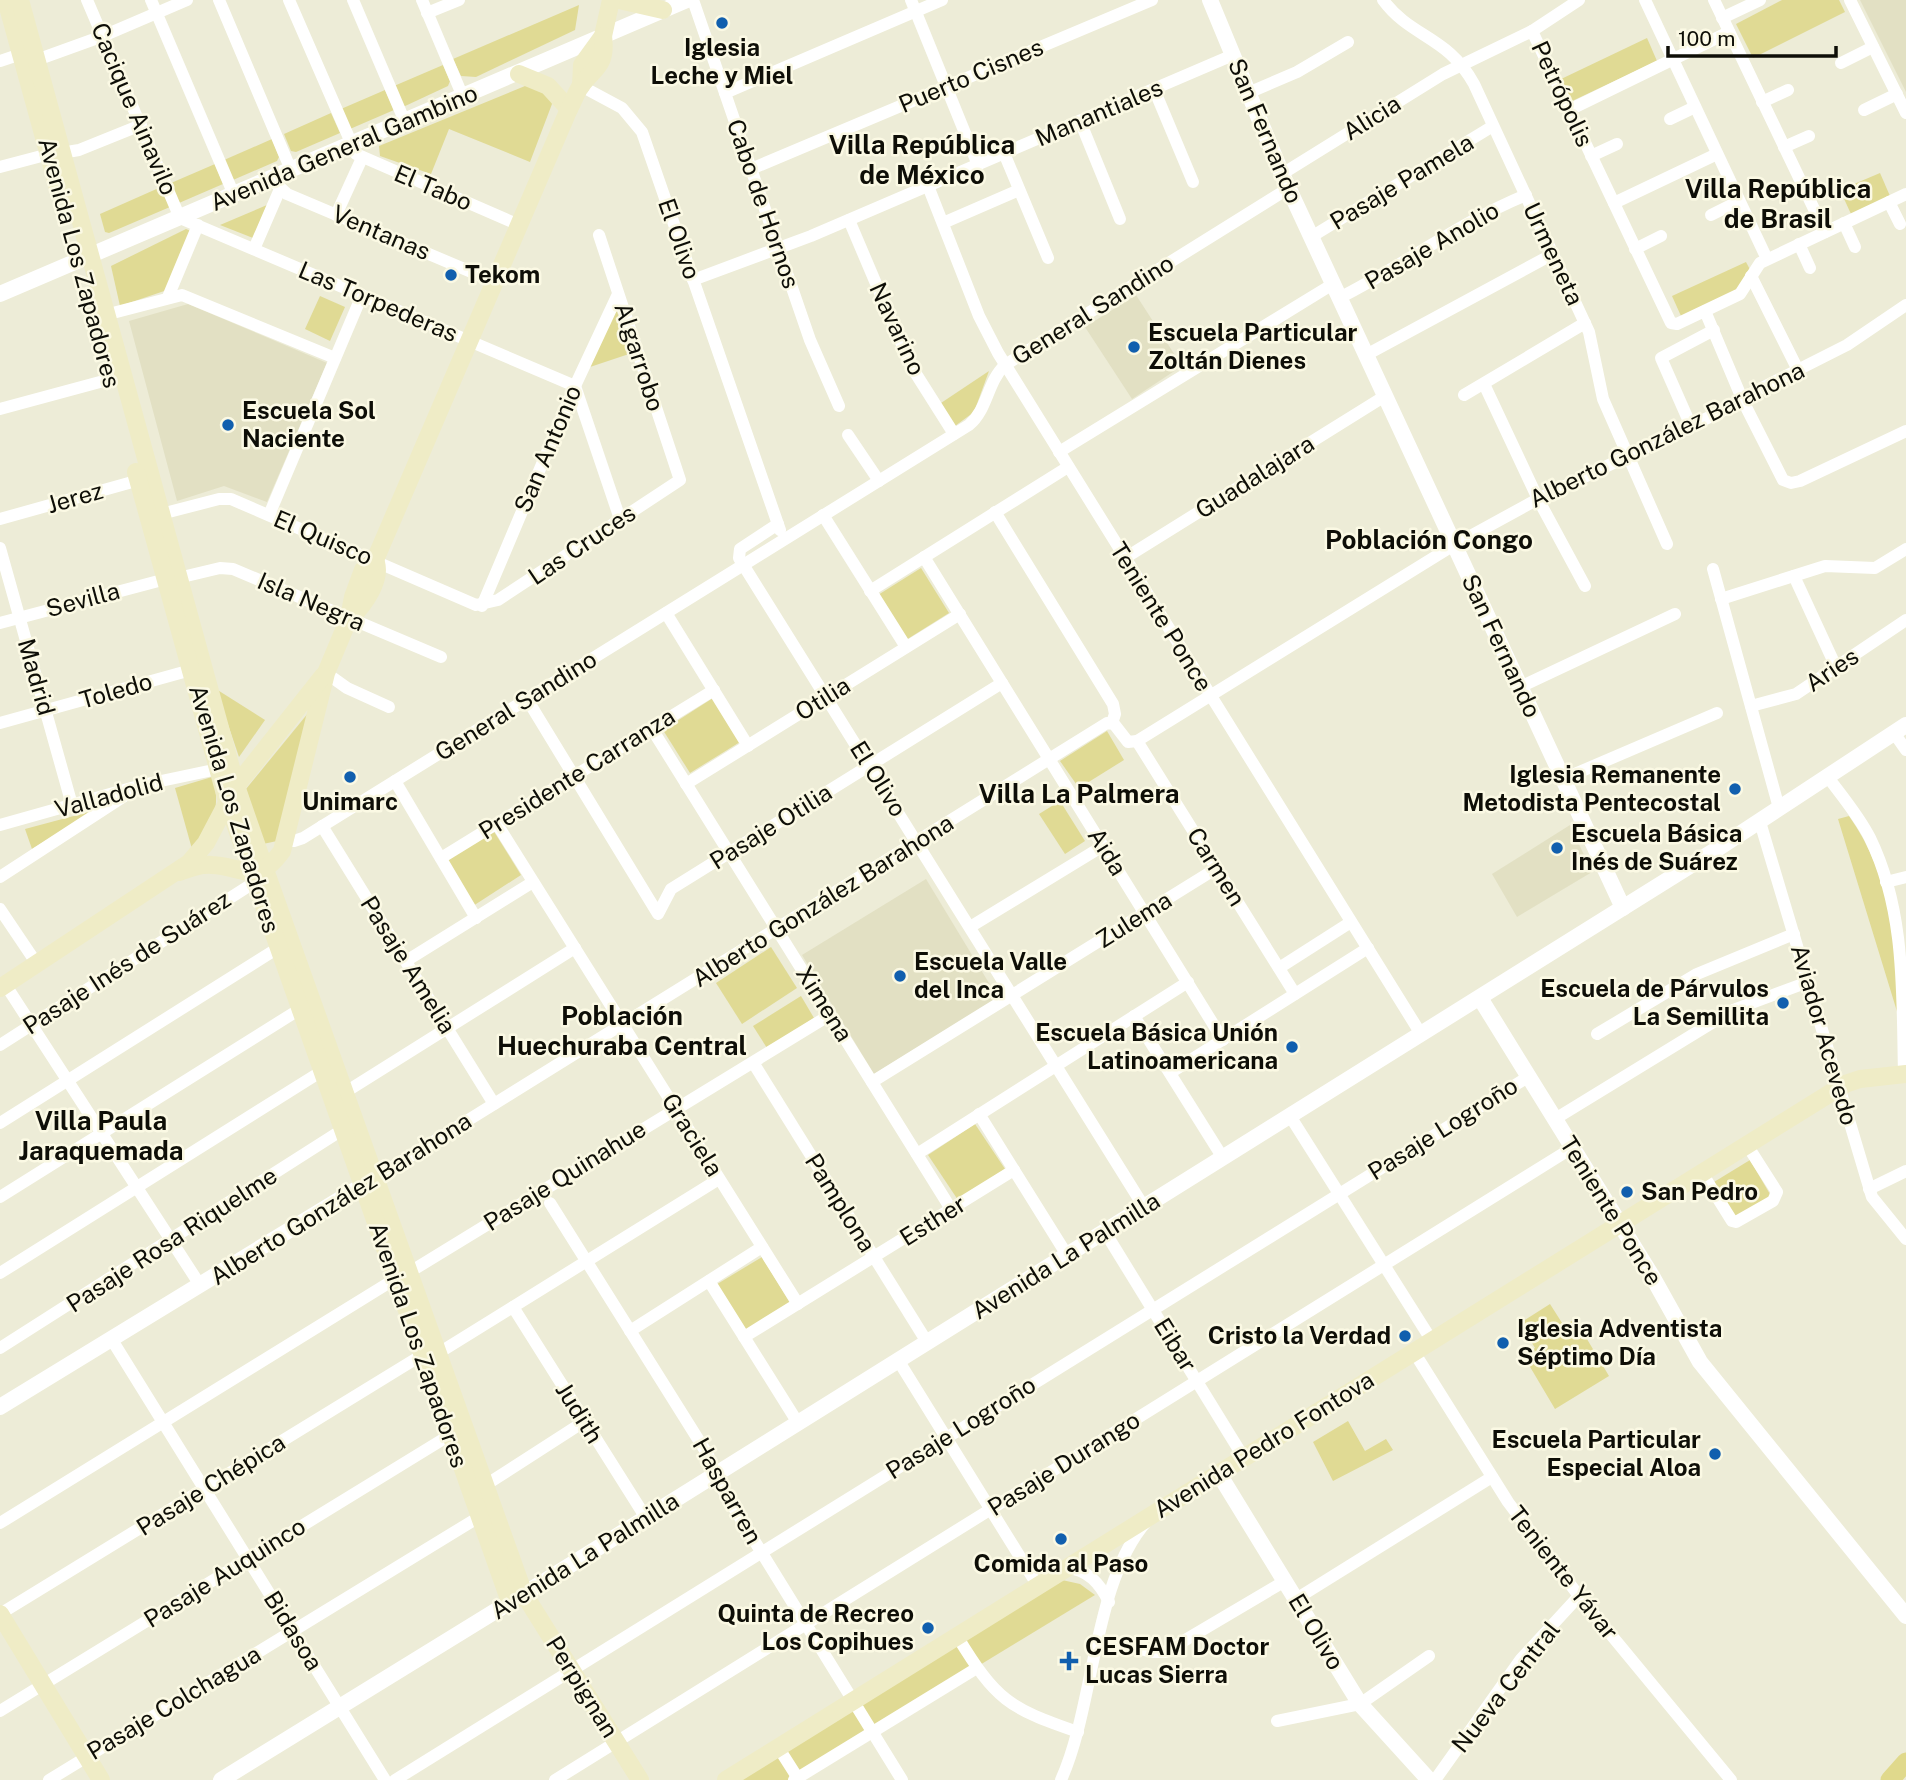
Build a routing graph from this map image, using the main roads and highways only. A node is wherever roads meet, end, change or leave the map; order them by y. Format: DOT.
graph roads {
  1 [pos="6,0"];
  2 [pos="19,0"];
  3 [pos="611,0"];
  4 [pos="619,0"];
  5 [pos="663,10"];
  6 [pos="27,59"];
  7 [pos="520,74"];
  8 [pos="569,109"];
  9 [pos="84,259"];
  10 [pos="145,479"];
  11 [pos="172,578"];
  12 [pos="326,673"];
  13 [pos="300,703"];
  14 [pos="317,712"];
  15 [pos="231,793"];
  16 [pos="179,872"];
  17 [pos="257,874"];
  18 [pos="3,986"];
  19 [pos="1905,1074"];
  20 [pos="369,1182"];
  21 [pos="430,1354"];
  22 [pos="517,1598"];
  23 [pos="0,1614"];
  24 [pos="1906,1762"];
  25 [pos="101,1780"];
  26 [pos="640,1780"];
  27 [pos="726,1780"];
  28 [pos="1890,1780"];
  1 -- 6 [label="main road, Avenida Los Zapadores"];
  2 -- 6 [label="main road, Avenida Los Zapadores"];
  3 -- 8 [label="main road"];
  4 -- 5 [label="main road"];
  6 -- 9 [label="main road, Avenida Los Zapadores"];
  7 -- 8 [label="main road"];
  8 -- 12 [label="main road"];
  9 -- 10 [label="main road, Avenida Los Zapadores"];
  9 -- 10 [label="main road, Avenida Los Zapadores"];
  10 -- 11 [label="main road, Avenida Los Zapadores"];
  10 -- 11 [label="main road, Avenida Los Zapadores"];
  11 -- 15 [label="main road, Avenida Los Zapadores"];
  11 -- 15 [label="main road, Avenida Los Zapadores"];
  12 -- 13 [label="main road"];
  12 -- 14 [label="main road"];
  13 -- 14 [label="main road"];
  13 -- 15 [label="main road"];
  14 -- 17 [label="main road, General Sandino"];
  15 -- 16 [label="main road"];
  15 -- 17 [label="main road, Avenida Los Zapadores"];
  16 -- 17 [label="main road"];
  16 -- 18 [label="main road"];
  17 -- 20 [label="main road, Avenida Los Zapadores"];
  17 -- 20 [label="main road, Avenida Los Zapadores"];
  19 -- 27 [label="main road, Avenida Pedro Fontova"];
  20 -- 21 [label="main road, Avenida Los Zapadores"];
  21 -- 22 [label="main road, Avenida Los Zapadores"];
  21 -- 22 [label="main road, Avenida Los Zapadores"];
  22 -- 26 [label="main road, Perpignan"];
  23 -- 25 [label="main road"];
  24 -- 28 [label="main road"];
}
